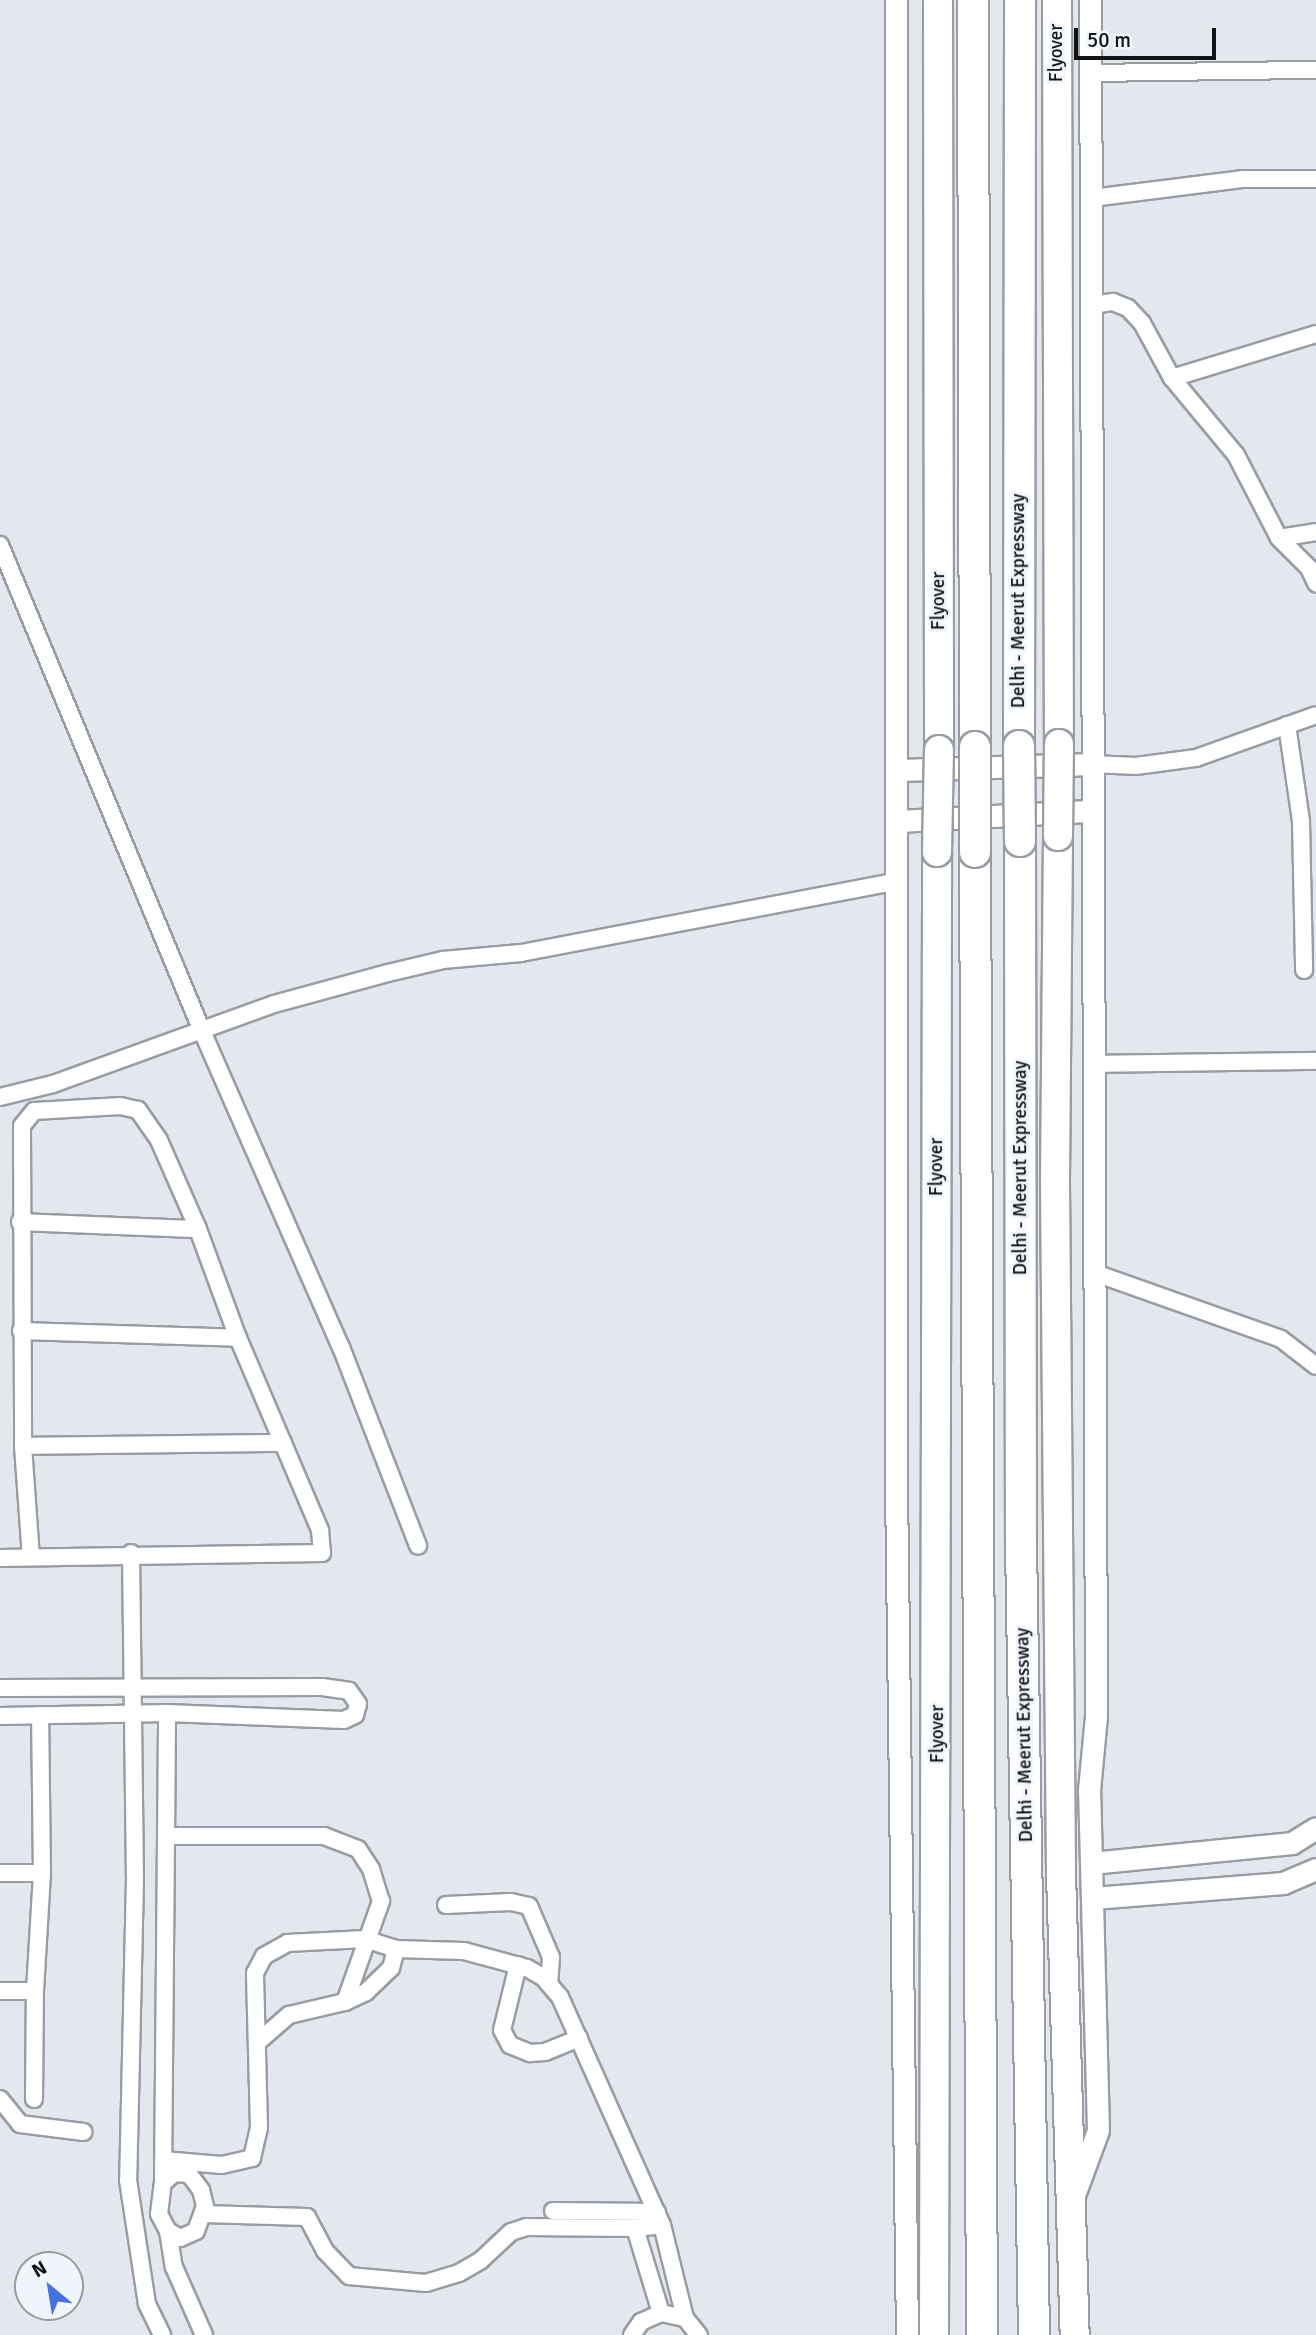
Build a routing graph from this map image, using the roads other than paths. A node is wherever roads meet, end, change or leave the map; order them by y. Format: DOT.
graph roads {
  1 [pos="896,0"];
  2 [pos="938,0"];
  3 [pos="973,0"];
  4 [pos="1020,0"];
  5 [pos="1057,0"];
  6 [pos="1090,0"];
  7 [pos="1316,70"];
  8 [pos="1090,73"];
  9 [pos="1316,179"];
  10 [pos="1092,198"];
  11 [pos="1093,305"];
  12 [pos="1316,334"];
  13 [pos="1172,378"];
  14 [pos="1316,532"];
  15 [pos="1279,538"];
  16 [pos="0,545"];
  17 [pos="1316,583"];
  18 [pos="1316,715"];
  19 [pos="1287,725"];
  20 [pos="1092,764"];
  21 [pos="899,770"];
  22 [pos="1092,811"];
  23 [pos="898,821"];
  24 [pos="898,881"];
  25 [pos="1304,970"];
  26 [pos="202,1031"];
  27 [pos="1316,1061"];
  28 [pos="1095,1064"];
  29 [pos="0,1097"];
  30 [pos="20,1222"];
  31 [pos="198,1229"];
  32 [pos="1095,1273"];
  33 [pos="22,1331"];
  34 [pos="238,1338"];
  35 [pos="1316,1366"];
  36 [pos="283,1443"];
  37 [pos="23,1446"];
  38 [pos="418,1546"];
  39 [pos="131,1553"];
  40 [pos="31,1557"];
  41 [pos="0,1558"];
  42 [pos="0,1688"];
  43 [pos="133,1688"];
  44 [pos="167,1713"];
  45 [pos="133,1714"];
  46 [pos="40,1715"];
  47 [pos="0,1716"];
  48 [pos="1316,1828"];
  49 [pos="166,1836"];
  50 [pos="1091,1863"];
  51 [pos="1316,1869"];
  52 [pos="0,1873"];
  53 [pos="42,1873"];
  54 [pos="1093,1898"];
  55 [pos="446,1905"];
  56 [pos="365,1939"];
  57 [pos="396,1949"];
  58 [pos="518,1965"];
  59 [pos="549,1984"];
  60 [pos="0,1991"];
  61 [pos="35,1991"];
  62 [pos="345,2002"];
  63 [pos="579,2038"];
  64 [pos="259,2041"];
  65 [pos="0,2099"];
  66 [pos="34,2099"];
  67 [pos="83,2132"];
  68 [pos="163,2160"];
  69 [pos="163,2183"];
  70 [pos="1070,2206"];
  71 [pos="553,2211"];
  72 [pos="203,2214"];
  73 [pos="659,2218"];
  74 [pos="635,2228"];
  75 [pos="168,2231"];
  76 [pos="661,2313"];
  77 [pos="685,2318"];
  78 [pos="162,2335"];
  79 [pos="204,2335"];
  80 [pos="632,2335"];
  81 [pos="699,2335"];
  82 [pos="907,2335"];
  83 [pos="934,2335"];
  84 [pos="982,2335"];
  85 [pos="1034,2335"];
  86 [pos="1075,2335"];
  1 -- 21 [label="street"];
  2 -- 83 [label="highway, Flyover, bridge"];
  3 -- 84 [label="highway, bridge"];
  4 -- 85 [label="highway, Delhi - Meerut Expressway, bridge"];
  5 -- 70 [label="highway, Flyover, bridge"];
  6 -- 8 [label="street"];
  7 -- 8 [label="street"];
  8 -- 10 [label="street"];
  9 -- 10 [label="street"];
  10 -- 11 [label="street"];
  11 -- 13 [label="street"];
  11 -- 20 [label="street"];
  12 -- 13 [label="street"];
  13 -- 15 [label="street"];
  14 -- 15 [label="street"];
  15 -- 17 [label="street"];
  16 -- 26 [label="street"];
  18 -- 19 [label="street"];
  19 -- 20 [label="street"];
  19 -- 25 [label="street"];
  20 -- 21 [label="street"];
  20 -- 22 [label="street"];
  21 -- 23 [label="street"];
  22 -- 23 [label="street"];
  22 -- 28 [label="street"];
  23 -- 24 [label="street"];
  24 -- 26 [label="street"];
  24 -- 82 [label="street"];
  26 -- 29 [label="street"];
  26 -- 38 [label="street"];
  27 -- 28 [label="street"];
  28 -- 32 [label="street"];
  30 -- 31 [label="street"];
  30 -- 31 [label="street"];
  30 -- 33 [label="street"];
  31 -- 34 [label="street"];
  32 -- 35 [label="street"];
  32 -- 50 [label="street"];
  33 -- 34 [label="street"];
  33 -- 37 [label="street"];
  34 -- 36 [label="street"];
  36 -- 37 [label="street"];
  36 -- 39 [label="street"];
  37 -- 40 [label="street"];
  39 -- 40 [label="street"];
  39 -- 43 [label="street"];
  40 -- 41 [label="street"];
  42 -- 43 [label="street"];
  43 -- 44 [label="street"];
  43 -- 45 [label="street"];
  44 -- 45 [label="street"];
  44 -- 49 [label="street"];
  45 -- 46 [label="street"];
  45 -- 78 [label="street"];
  46 -- 47 [label="street"];
  46 -- 53 [label="street"];
  48 -- 50 [label="street"];
  49 -- 56 [label="street"];
  49 -- 68 [label="street"];
  50 -- 54 [label="street"];
  51 -- 54 [label="street"];
  52 -- 53 [label="street"];
  53 -- 61 [label="street"];
  54 -- 70 [label="street"];
  55 -- 59 [label="street"];
  56 -- 57 [label="street"];
  56 -- 62 [label="street"];
  56 -- 64 [label="street"];
  57 -- 58 [label="street"];
  57 -- 62 [label="street"];
  58 -- 59 [label="street"];
  58 -- 63 [label="street"];
  59 -- 63 [label="street"];
  60 -- 61 [label="street"];
  61 -- 66 [label="street"];
  62 -- 64 [label="street"];
  63 -- 73 [label="street"];
  64 -- 68 [label="street"];
  65 -- 67 [label="street"];
  68 -- 69 [label="street"];
  69 -- 72 [label="street"];
  69 -- 75 [label="street"];
  70 -- 86 [label="highway, Flyover"];
  71 -- 73 [label="street"];
  72 -- 74 [label="street"];
  72 -- 75 [label="street"];
  73 -- 74 [label="street"];
  73 -- 77 [label="street"];
  74 -- 76 [label="street"];
  75 -- 79 [label="street"];
  76 -- 77 [label="street"];
  76 -- 80 [label="street"];
  77 -- 81 [label="street"];
}
